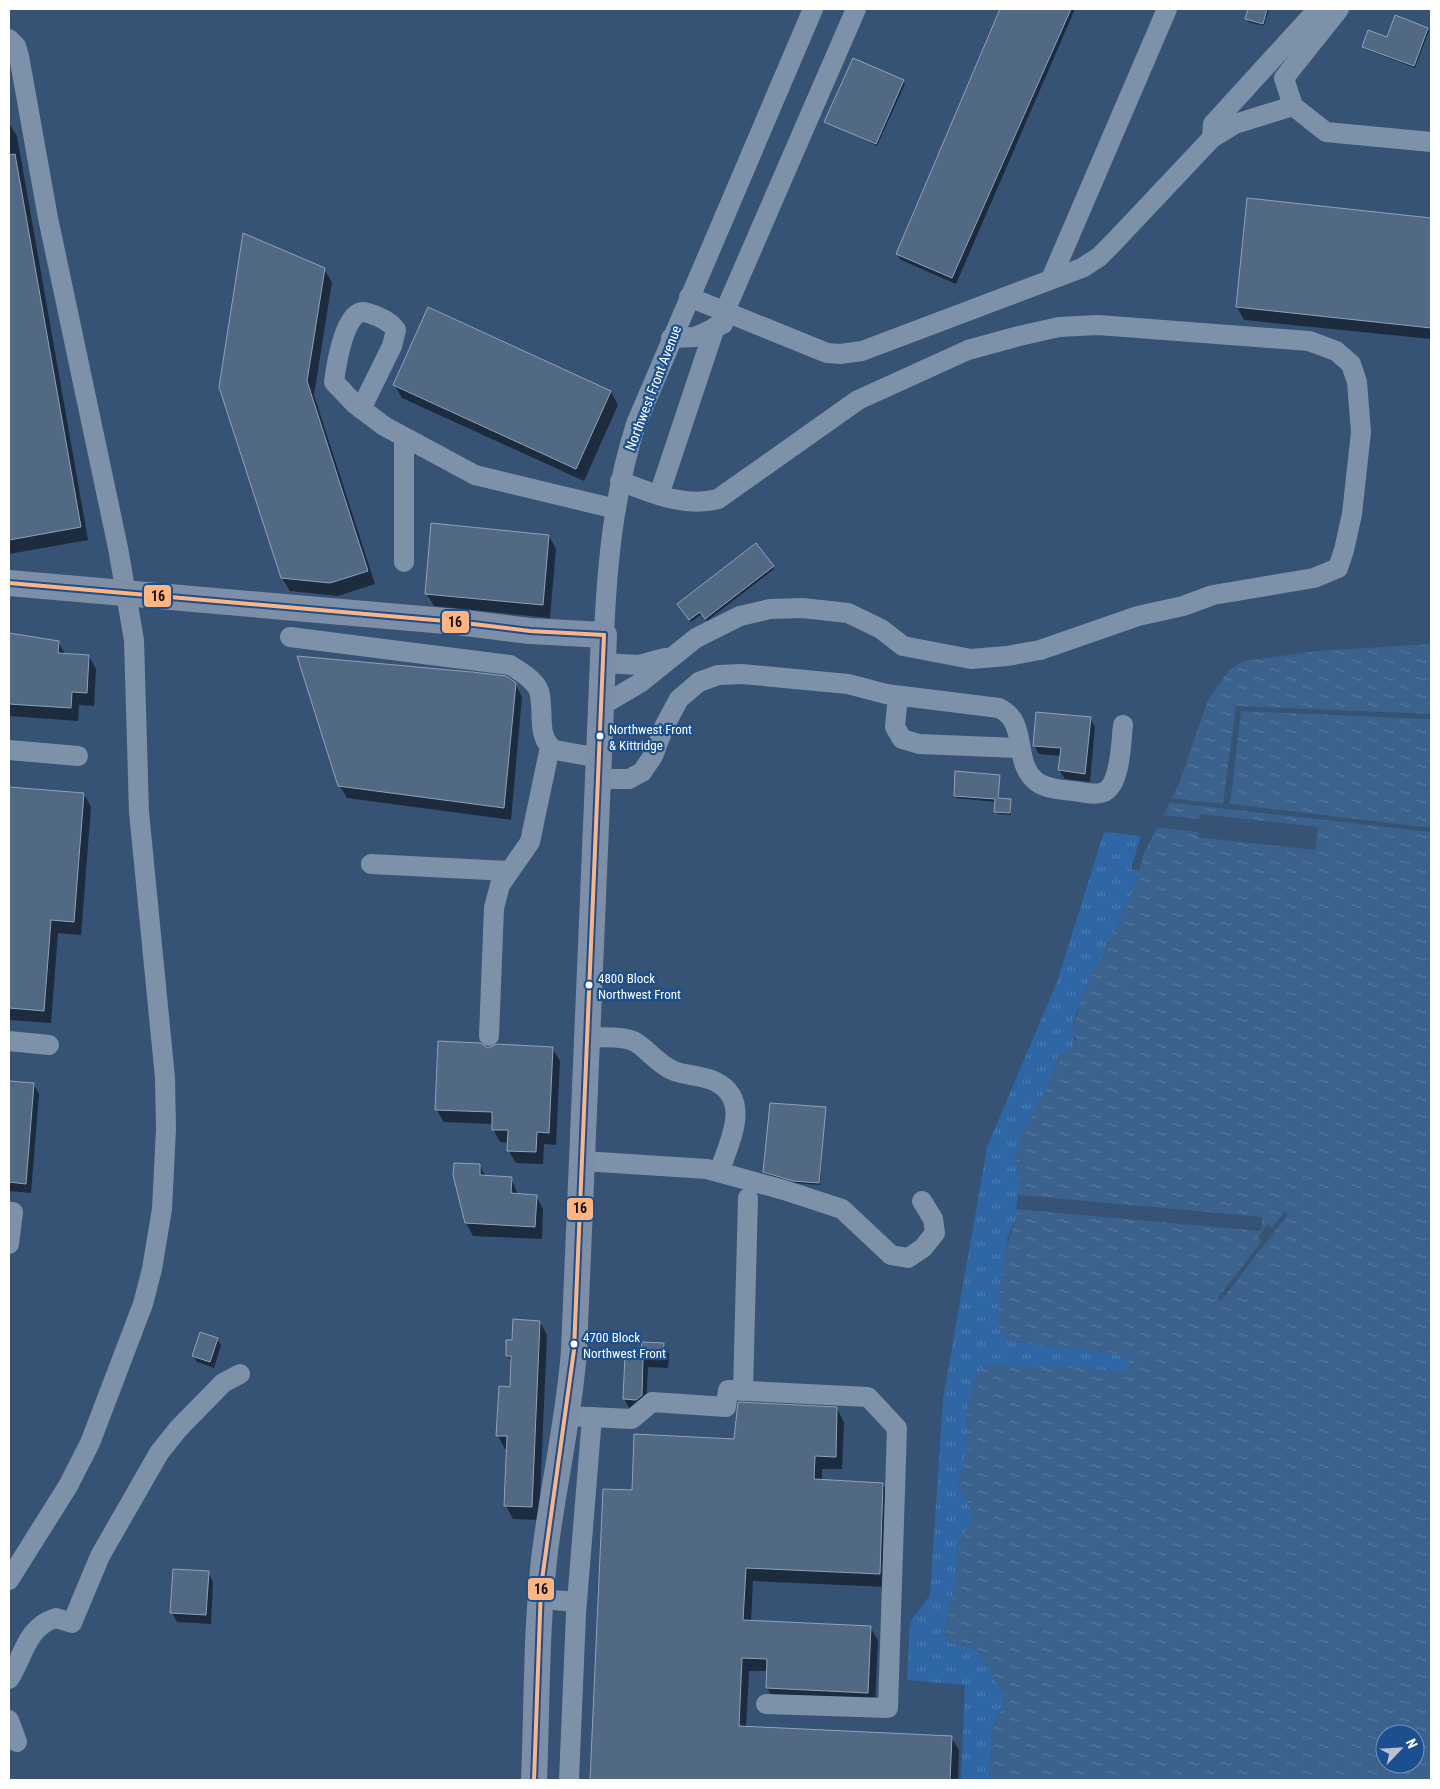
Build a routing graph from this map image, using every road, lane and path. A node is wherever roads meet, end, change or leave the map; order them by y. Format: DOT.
graph roads {
  1 [pos="813,9"];
  2 [pos="856,9"];
  3 [pos="1167,9"];
  4 [pos="1318,9"];
  5 [pos="1339,9"];
  6 [pos="9,39"];
  7 [pos="1293,106"];
  8 [pos="1212,138"];
  9 [pos="1431,142"];
  10 [pos="1051,279"];
  11 [pos="689,297"];
  12 [pos="726,318"];
  13 [pos="671,338"];
  14 [pos="361,409"];
  15 [pos="404,437"];
  16 [pos="620,481"];
  17 [pos="660,495"];
  18 [pos="616,509"];
  19 [pos="404,562"];
  20 [pos="9,583"];
  21 [pos="604,635"];
  22 [pos="290,637"];
  23 [pos="677,653"];
  24 [pos="603,663"];
  25 [pos="898,696"];
  26 [pos="601,706"];
  27 [pos="1123,725"];
  28 [pos="550,747"];
  29 [pos="1020,748"];
  30 [pos="9,750"];
  31 [pos="78,756"];
  32 [pos="599,768"];
  33 [pos="370,864"];
  34 [pos="508,871"];
  35 [pos="489,1036"];
  36 [pos="588,1037"];
  37 [pos="9,1041"];
  38 [pos="49,1045"];
  39 [pos="583,1161"];
  40 [pos="719,1172"];
  41 [pos="748,1198"];
  42 [pos="922,1201"];
  43 [pos="9,1212"];
  44 [pos="9,1244"];
  45 [pos="240,1374"];
  46 [pos="743,1390"];
  47 [pos="580,1416"];
  48 [pos="9,1580"];
  49 [pos="541,1599"];
  50 [pos="577,1602"];
  51 [pos="9,1679"];
  52 [pos="766,1704"];
  53 [pos="9,1720"];
  54 [pos="17,1742"];
  55 [pos="534,1780"];
  56 [pos="569,1780"];
  1 -- 11 [label="street, Northwest Front Avenue"];
  2 -- 12 [label="street"];
  3 -- 10 [label="street"];
  4 -- 8 [label="street"];
  5 -- 7 [label="street"];
  6 -- 48 [label="street"];
  7 -- 8 [label="street"];
  7 -- 9 [label="street"];
  8 -- 10 [label="street"];
  10 -- 12 [label="street"];
  11 -- 12 [label="street"];
  11 -- 13 [label="street, Northwest Front Avenue"];
  12 -- 13 [label="street"];
  12 -- 17 [label="street"];
  13 -- 16 [label="street, Northwest Front Avenue"];
  14 -- 15 [label="street"];
  15 -- 18 [label="street"];
  15 -- 19 [label="street"];
  16 -- 17 [label="street"];
  16 -- 18 [label="street, Northwest Front Avenue"];
  17 -- 23 [label="street"];
  18 -- 21 [label="street, Northwest Front Avenue"];
  20 -- 21 [label="main road, bridge"];
  21 -- 24 [label="main road, Northwest Front Avenue"];
  22 -- 28 [label="street"];
  23 -- 24 [label="street"];
  23 -- 26 [label="street"];
  24 -- 26 [label="main road, Northwest Front Avenue"];
  25 -- 29 [label="street"];
  25 -- 29 [label="street"];
  25 -- 32 [label="street"];
  26 -- 32 [label="main road, Northwest Front Avenue"];
  27 -- 29 [label="street"];
  28 -- 32 [label="street"];
  28 -- 34 [label="street"];
  30 -- 31 [label="street"];
  32 -- 36 [label="main road, Northwest Front Avenue"];
  33 -- 34 [label="street"];
  34 -- 35 [label="street"];
  36 -- 39 [label="main road, Northwest Front Avenue"];
  36 -- 40 [label="street"];
  37 -- 38 [label="street"];
  39 -- 40 [label="street"];
  39 -- 47 [label="main road, Northwest Front Avenue"];
  40 -- 42 [label="street"];
  41 -- 46 [label="street"];
  43 -- 44 [label="street"];
  45 -- 51 [label="street"];
  46 -- 47 [label="street"];
  46 -- 52 [label="street"];
  47 -- 49 [label="main road, Northwest Front Avenue"];
  47 -- 50 [label="street"];
  49 -- 50 [label="street"];
  49 -- 55 [label="main road, Northwest Front Avenue"];
  50 -- 56 [label="street"];
  53 -- 54 [label="street"];
}
